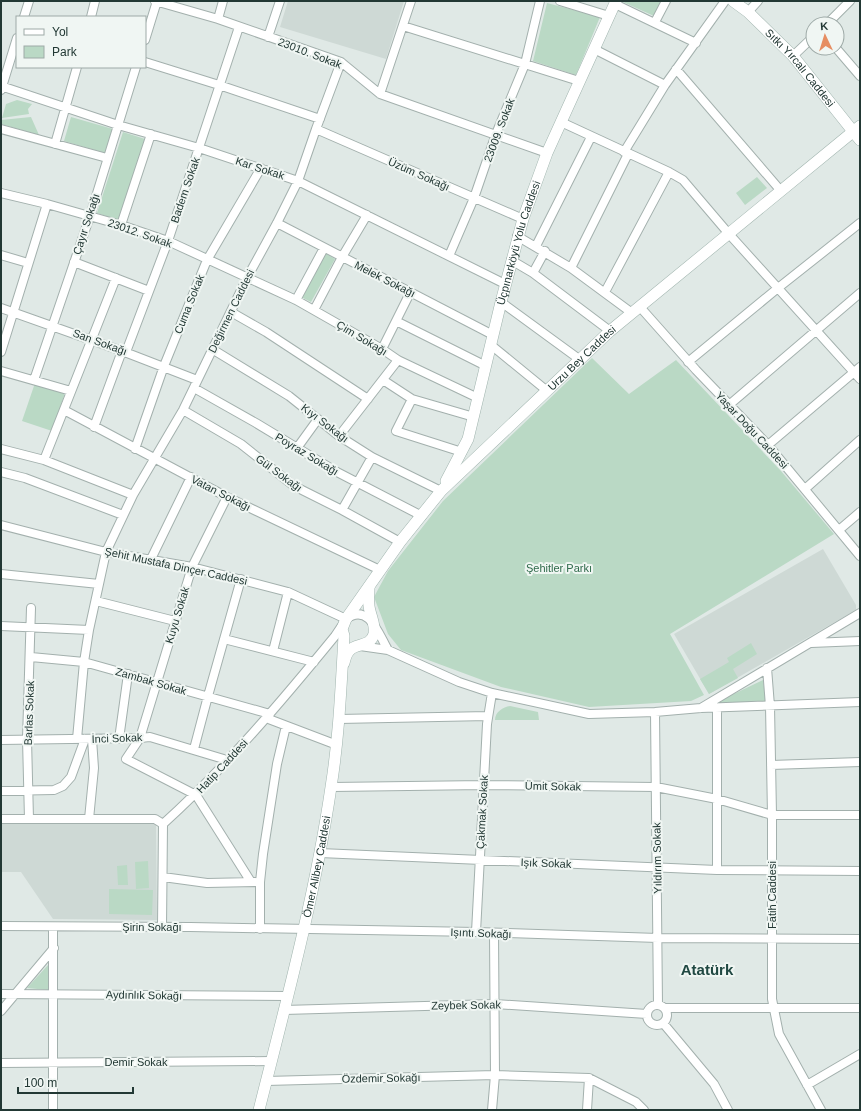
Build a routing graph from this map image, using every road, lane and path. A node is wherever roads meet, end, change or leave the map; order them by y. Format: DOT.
graph roads {
  1 [pos="29,1"];
  2 [pos="96,1"];
  3 [pos="157,1"];
  4 [pos="223,1"];
  5 [pos="280,1"];
  6 [pos="410,1"];
  7 [pos="540,1"];
  8 [pos="560,1"];
  9 [pos="666,1"];
  10 [pos="726,1"];
  11 [pos="733,1"];
  12 [pos="758,1"];
  13 [pos="850,1"];
  14 [pos="615,2"];
  15 [pos="748,12"];
  16 [pos="24,16"];
  17 [pos="91,16"];
  18 [pos="609,16"];
  19 [pos="835,16"];
  20 [pos="218,20"];
  21 [pos="655,22"];
  22 [pos="403,26"];
  23 [pos="240,27"];
  24 [pos="146,37"];
  25 [pos="268,37"];
  26 [pos="16,41"];
  27 [pos="696,43"];
  28 [pos="805,45"];
  29 [pos="594,49"];
  30 [pos="793,56"];
  31 [pos="843,56"];
  32 [pos="146,62"];
  33 [pos="341,62"];
  34 [pos="525,64"];
  35 [pos="77,68"];
  36 [pos="136,68"];
  37 [pos="676,69"];
  38 [pos="860,76"];
  39 [pos="579,81"];
  40 [pos="219,84"];
  41 [pos="665,84"];
  42 [pos="1,87"];
  43 [pos="380,94"];
  44 [pos="65,108"];
  45 [pos="320,119"];
  46 [pos="561,122"];
  47 [pos="118,125"];
  48 [pos="1,129"];
  49 [pos="316,129"];
  50 [pos="858,133"];
  51 [pos="151,134"];
  52 [pos="496,134"];
  53 [pos="591,137"];
  54 [pos="55,144"];
  55 [pos="199,148"];
  56 [pos="547,152"];
  57 [pos="626,153"];
  58 [pos="107,158"];
  59 [pos="261,168"];
  60 [pos="669,172"];
  61 [pos="298,181"];
  62 [pos="781,191"];
  63 [pos="1,193"];
  64 [pos="474,198"];
  65 [pos="47,204"];
  66 [pos="367,215"];
  67 [pos="90,216"];
  68 [pos="523,219"];
  69 [pos="277,223"];
  70 [pos="860,223"];
  71 [pos="121,225"];
  72 [pos="729,234"];
  73 [pos="517,236"];
  74 [pos="168,241"];
  75 [pos="536,246"];
  76 [pos="324,248"];
  77 [pos="545,251"];
  78 [pos="1,255"];
  79 [pos="449,256"];
  80 [pos="342,257"];
  81 [pos="206,260"];
  82 [pos="511,260"];
  83 [pos="74,262"];
  84 [pos="28,263"];
  85 [pos="571,268"];
  86 [pos="533,273"];
  87 [pos="116,278"];
  88 [pos="247,278"];
  89 [pos="506,284"];
  90 [pos="778,288"];
  91 [pos="149,291"];
  92 [pos="410,292"];
  93 [pos="604,292"];
  94 [pos="860,293"];
  95 [pos="296,300"];
  96 [pos="501,302"];
  97 [pos="1,308"];
  98 [pos="314,310"];
  99 [pos="636,310"];
  100 [pos="13,312"];
  101 [pos="231,312"];
  102 [pos="396,321"];
  103 [pos="53,325"];
  104 [pos="816,330"];
  105 [pos="610,331"];
  106 [pos="92,340"];
  107 [pos="492,340"];
  108 [pos="1,348"];
  109 [pos="212,349"];
  110 [pos="382,349"];
  111 [pos="124,351"];
  112 [pos="579,359"];
  113 [pos="398,360"];
  114 [pos="688,362"];
  115 [pos="164,366"];
  116 [pos="486,366"];
  117 [pos="1,370"];
  118 [pos="857,370"];
  119 [pos="860,379"];
  120 [pos="34,380"];
  121 [pos="383,380"];
  122 [pos="195,384"];
  123 [pos="546,390"];
  124 [pos="71,391"];
  125 [pos="478,398"];
  126 [pos="368,399"];
  127 [pos="412,399"];
  128 [pos="729,405"];
  129 [pos="64,410"];
  130 [pos="183,410"];
  131 [pos="474,416"];
  132 [pos="318,419"];
  133 [pos="94,427"];
  134 [pos="339,436"];
  135 [pos="860,440"];
  136 [pos="768,445"];
  137 [pos="297,448"];
  138 [pos="1,449"];
  139 [pos="135,449"];
  140 [pos="462,452"];
  141 [pos="372,457"];
  142 [pos="154,458"];
  143 [pos="44,460"];
  144 [pos="1,472"];
  145 [pos="191,477"];
  146 [pos="357,484"];
  147 [pos="805,488"];
  148 [pos="441,491"];
  149 [pos="133,495"];
  150 [pos="227,497"];
  151 [pos="342,510"];
  152 [pos="860,512"];
  153 [pos="123,515"];
  154 [pos="422,516"];
  155 [pos="1,525"];
  156 [pos="839,530"];
  157 [pos="400,542"];
  158 [pos="106,552"];
  159 [pos="860,556"];
  160 [pos="151,559"];
  161 [pos="192,567"];
  162 [pos="380,570"];
  163 [pos="1,574"];
  164 [pos="241,579"];
  165 [pos="100,584"];
  166 [pos="369,586"];
  167 [pos="288,592"];
  168 [pos="96,601"];
  169 [pos="32,608"];
  170 [pos="860,613"];
  171 [pos="175,621"];
  172 [pos="345,622"];
  173 [pos="373,624"];
  174 [pos="1,626"];
  175 [pos="31,627"];
  176 [pos="89,630"];
  177 [pos="344,636"];
  178 [pos="224,639"];
  179 [pos="860,640"];
  180 [pos="809,643"];
  181 [pos="359,646"];
  182 [pos="388,650"];
  183 [pos="273,651"];
  184 [pos="31,657"];
  185 [pos="84,662"];
  186 [pos="314,662"];
  187 [pos="342,668"];
  188 [pos="767,668"];
  189 [pos="128,674"];
  190 [pos="156,682"];
  191 [pos="492,693"];
  192 [pos="208,696"];
  193 [pos="860,702"];
  194 [pos="770,706"];
  195 [pos="701,708"];
  196 [pos="717,708"];
  197 [pos="655,712"];
  198 [pos="268,716"];
  199 [pos="488,716"];
  200 [pos="339,719"];
  201 [pos="286,726"];
  202 [pos="140,738"];
  203 [pos="27,739"];
  204 [pos="85,739"];
  205 [pos="119,739"];
  206 [pos="1,740"];
  207 [pos="337,745"];
  208 [pos="194,749"];
  209 [pos="227,760"];
  210 [pos="860,762"];
  211 [pos="771,765"];
  212 [pos="484,785"];
  213 [pos="332,786"];
  214 [pos="656,787"];
  215 [pos="28,790"];
  216 [pos="1,791"];
  217 [pos="196,795"];
  218 [pos="717,799"];
  219 [pos="772,815"];
  220 [pos="860,815"];
  221 [pos="1,818"];
  222 [pos="29,819"];
  223 [pos="89,820"];
  224 [pos="163,824"];
  225 [pos="320,853"];
  226 [pos="480,860"];
  227 [pos="657,867"];
  228 [pos="717,870"];
  229 [pos="772,870"];
  230 [pos="860,871"];
  231 [pos="163,877"];
  232 [pos="251,882"];
  233 [pos="260,882"];
  234 [pos="1,926"];
  235 [pos="53,927"];
  236 [pos="162,927"];
  237 [pos="260,929"];
  238 [pos="304,929"];
  239 [pos="476,932"];
  240 [pos="494,933"];
  241 [pos="658,938"];
  242 [pos="772,939"];
  243 [pos="860,939"];
  244 [pos="54,948"];
  245 [pos="1,994"];
  246 [pos="15,994"];
  247 [pos="53,994"];
  248 [pos="287,996"];
  249 [pos="495,1004"];
  250 [pos="662,1007"];
  251 [pos="860,1008"];
  252 [pos="774,1009"];
  253 [pos="284,1010"];
  254 [pos="1,1011"];
  255 [pos="647,1014"];
  256 [pos="663,1023"];
  257 [pos="860,1054"];
  258 [pos="271,1061"];
  259 [pos="1,1062"];
  260 [pos="53,1062"];
  261 [pos="495,1075"];
  262 [pos="589,1078"];
  263 [pos="266,1080"];
  264 [pos="807,1085"];
  265 [pos="53,1110"];
  266 [pos="259,1110"];
  267 [pos="492,1110"];
  268 [pos="587,1110"];
  269 [pos="644,1110"];
  270 [pos="728,1110"];
  271 [pos="821,1110"];
  1 -- 16 [label="street"];
  2 -- 17 [label="street"];
  3 -- 20 [label="street, 23010. Sokak"];
  3 -- 24 [label="street"];
  4 -- 20 [label="street"];
  5 -- 25 [label="street"];
  6 -- 22 [label="street"];
  7 -- 34 [label="street, 23009. Sokak"];
  8 -- 18 [label="street"];
  9 -- 21 [label="street"];
  10 -- 27 [label="street"];
  11 -- 15 [label="main road, Sıtkı Yırcalı Caddesi"];
  12 -- 15 [label="street"];
  13 -- 19 [label="street"];
  14 -- 18 [label="main road, Üçpınarköyü Yolu Caddesi"];
  14 -- 21 [label="street"];
  15 -- 30 [label="main road, Sıtkı Yırcalı Caddesi"];
  18 -- 29 [label="main road, Üçpınarköyü Yolu Caddesi"];
  20 -- 23 [label="street, 23010. Sokak"];
  21 -- 27 [label="street"];
  22 -- 34 [label="street"];
  22 -- 43 [label="street"];
  23 -- 25 [label="street, 23010. Sokak"];
  23 -- 40 [label="street, Badem Sokak"];
  25 -- 33 [label="street, 23010. Sokak"];
  26 -- 42 [label="street"];
  27 -- 37 [label="street"];
  28 -- 30 [label="street"];
  29 -- 39 [label="main road, Üçpınarköyü Yolu Caddesi"];
  29 -- 41 [label="street"];
  30 -- 50 [label="main road, Sıtkı Yırcalı Caddesi"];
  31 -- 38 [label="street"];
  32 -- 40 [label="street"];
  33 -- 43 [label="street, 23010. Sokak"];
  33 -- 45 [label="street, Değirmen Caddesi"];
  34 -- 39 [label="street"];
  34 -- 52 [label="street, 23009. Sokak"];
  35 -- 44 [label="street"];
  36 -- 47 [label="street, Çayır Sokağı"];
  37 -- 41 [label="street"];
  37 -- 62 [label="street"];
  39 -- 46 [label="main road, Üçpınarköyü Yolu Caddesi"];
  40 -- 45 [label="street"];
  40 -- 55 [label="street, Badem Sokak"];
  41 -- 57 [label="street"];
  42 -- 44 [label="street, Kar Sokak"];
  43 -- 52 [label="street, 23010. Sokak"];
  44 -- 47 [label="street, Kar Sokak"];
  44 -- 54 [label="street"];
  45 -- 49 [label="street, Değirmen Caddesi"];
  46 -- 53 [label="street"];
  46 -- 56 [label="main road, Üçpınarköyü Yolu Caddesi"];
  47 -- 51 [label="street, Kar Sokak"];
  47 -- 58 [label="street, Çayır Sokağı"];
  48 -- 54 [label="street"];
  49 -- 61 [label="street, Değirmen Caddesi"];
  49 -- 64 [label="street, Üzüm Sokağı"];
  50 -- 62 [label="main road, Urzu Bey Caddesi"];
  51 -- 55 [label="street, Kar Sokak"];
  51 -- 71 [label="street"];
  52 -- 56 [label="street, 23010. Sokak"];
  52 -- 64 [label="street, 23009. Sokak"];
  53 -- 57 [label="street"];
  53 -- 75 [label="street"];
  54 -- 58 [label="street"];
  55 -- 59 [label="street, Kar Sokak"];
  55 -- 74 [label="street, Badem Sokak"];
  56 -- 68 [label="main road, Üçpınarköyü Yolu Caddesi"];
  57 -- 60 [label="street"];
  57 -- 85 [label="street"];
  58 -- 67 [label="street, Çayır Sokağı"];
  59 -- 61 [label="street, Kar Sokak"];
  59 -- 81 [label="street, Cuma Sokak"];
  60 -- 72 [label="street"];
  60 -- 93 [label="street"];
  61 -- 66 [label="street, Kar Sokak"];
  61 -- 69 [label="street, Değirmen Caddesi"];
  62 -- 72 [label="main road, Urzu Bey Caddesi"];
  63 -- 65 [label="street, 23012. Sokak"];
  64 -- 68 [label="street, Üzüm Sokağı"];
  64 -- 79 [label="street, 23009. Sokak"];
  65 -- 67 [label="street, 23012. Sokak"];
  65 -- 84 [label="street"];
  66 -- 79 [label="street, Kar Sokak"];
  66 -- 80 [label="street"];
  67 -- 71 [label="street, 23012. Sokak"];
  67 -- 83 [label="street, Çayır Sokağı"];
  68 -- 73 [label="main road, Üçpınarköyü Yolu Caddesi"];
  69 -- 76 [label="street, Melek Sokağı"];
  69 -- 88 [label="street, Değirmen Caddesi"];
  70 -- 90 [label="street"];
  71 -- 74 [label="street, 23012. Sokak"];
  72 -- 90 [label="street"];
  72 -- 99 [label="main road, Urzu Bey Caddesi"];
  73 -- 75 [label="street, Yaşar Doğu Caddesi"];
  73 -- 82 [label="main road, Üçpınarköyü Yolu Caddesi"];
  74 -- 81 [label="street, 23012. Sokak"];
  74 -- 91 [label="street, Badem Sokak"];
  75 -- 77 [label="street, Yaşar Doğu Caddesi"];
  76 -- 80 [label="street, Melek Sokağı"];
  76 -- 95 [label="street"];
  77 -- 85 [label="street, Yaşar Doğu Caddesi"];
  77 -- 86 [label="street"];
  78 -- 84 [label="street"];
  79 -- 89 [label="street, Kar Sokak"];
  80 -- 92 [label="street, Melek Sokağı"];
  80 -- 98 [label="street"];
  81 -- 88 [label="street, 23012. Sokak"];
  81 -- 115 [label="street, Cuma Sokak"];
  82 -- 86 [label="street"];
  82 -- 89 [label="main road, Üçpınarköyü Yolu Caddesi"];
  83 -- 87 [label="street"];
  83 -- 103 [label="street, Çayır Sokağı"];
  84 -- 100 [label="street"];
  85 -- 93 [label="street, Yaşar Doğu Caddesi"];
  86 -- 105 [label="street"];
  87 -- 91 [label="street"];
  87 -- 106 [label="street"];
  88 -- 95 [label="street, Çim Sokağı"];
  88 -- 101 [label="street, Değirmen Caddesi"];
  89 -- 96 [label="main road, Üçpınarköyü Yolu Caddesi"];
  90 -- 104 [label="street"];
  90 -- 114 [label="street"];
  91 -- 111 [label="street, Badem Sokak"];
  92 -- 102 [label="street"];
  92 -- 107 [label="street, Melek Sokağı"];
  93 -- 99 [label="street, Yaşar Doğu Caddesi"];
  94 -- 104 [label="street"];
  95 -- 98 [label="street, Çim Sokağı"];
  96 -- 107 [label="main road, Üçpınarköyü Yolu Caddesi"];
  96 -- 112 [label="street"];
  97 -- 100 [label="street, San Sokağı"];
  98 -- 110 [label="street, Çim Sokağı"];
  99 -- 105 [label="main road, Urzu Bey Caddesi"];
  99 -- 114 [label="street, Yaşar Doğu Caddesi"];
  100 -- 103 [label="street, San Sokağı"];
  100 -- 108 [label="street"];
  101 -- 109 [label="street, Değirmen Caddesi"];
  101 -- 126 [label="street"];
  102 -- 110 [label="street"];
  102 -- 116 [label="street"];
  103 -- 106 [label="street, San Sokağı"];
  103 -- 120 [label="street, Çayır Sokağı"];
  104 -- 118 [label="street"];
  104 -- 128 [label="street"];
  105 -- 112 [label="main road, Urzu Bey Caddesi"];
  106 -- 111 [label="street, San Sokağı"];
  106 -- 124 [label="street"];
  107 -- 116 [label="main road, Üçpınarköyü Yolu Caddesi"];
  107 -- 123 [label="street, Melek Sokağı"];
  109 -- 122 [label="street, Değirmen Caddesi"];
  109 -- 132 [label="street, Kıyı Sokağı"];
  110 -- 113 [label="street, Çim Sokağı"];
  111 -- 115 [label="street, San Sokağı"];
  111 -- 133 [label="street, Badem Sokak"];
  112 -- 123 [label="main road, Urzu Bey Caddesi"];
  113 -- 121 [label="street"];
  113 -- 125 [label="street, Çim Sokağı"];
  114 -- 128 [label="street, Yaşar Doğu Caddesi"];
  115 -- 122 [label="street, San Sokağı"];
  115 -- 139 [label="street, Cuma Sokak"];
  116 -- 125 [label="main road, Üçpınarköyü Yolu Caddesi"];
  117 -- 120 [label="street"];
  118 -- 119 [label="street"];
  118 -- 136 [label="street"];
  120 -- 124 [label="street"];
  121 -- 126 [label="street"];
  121 -- 127 [label="street"];
  122 -- 130 [label="street, Değirmen Caddesi"];
  122 -- 137 [label="street, Poyraz Sokağı"];
  123 -- 148 [label="main road, Urzu Bey Caddesi"];
  124 -- 129 [label="street"];
  125 -- 131 [label="main road, Üçpınarköyü Yolu Caddesi"];
  126 -- 134 [label="street"];
  127 -- 131 [label="street"];
  127 -- 140 [label="street"];
  128 -- 136 [label="street, Yaşar Doğu Caddesi"];
  129 -- 133 [label="street, Vatan Sokağı"];
  129 -- 143 [label="street"];
  130 -- 142 [label="street, Değirmen Caddesi"];
  130 -- 151 [label="street, Gül Sokağı"];
  131 -- 140 [label="main road, Üçpınarköyü Yolu Caddesi"];
  132 -- 134 [label="street, Kıyı Sokağı"];
  132 -- 137 [label="street"];
  133 -- 139 [label="street, Vatan Sokağı"];
  134 -- 141 [label="street, Kıyı Sokağı"];
  135 -- 147 [label="street"];
  136 -- 147 [label="street, Yaşar Doğu Caddesi"];
  137 -- 146 [label="street, Poyraz Sokağı"];
  138 -- 143 [label="street"];
  139 -- 142 [label="street, Vatan Sokağı"];
  140 -- 148 [label="main road, Üçpınarköyü Yolu Caddesi"];
  141 -- 146 [label="street"];
  141 -- 148 [label="street, Kıyı Sokağı"];
  142 -- 145 [label="street, Vatan Sokağı"];
  142 -- 149 [label="street, Değirmen Caddesi"];
  143 -- 149 [label="street"];
  144 -- 153 [label="street"];
  145 -- 150 [label="street, Vatan Sokağı"];
  145 -- 160 [label="street"];
  146 -- 151 [label="street"];
  146 -- 154 [label="street, Poyraz Sokağı"];
  147 -- 156 [label="street, Yaşar Doğu Caddesi"];
  148 -- 154 [label="main road, Urzu Bey Caddesi"];
  149 -- 153 [label="street, Değirmen Caddesi"];
  150 -- 161 [label="street, Kuyu Sokak"];
  150 -- 162 [label="street, Vatan Sokağı"];
  151 -- 157 [label="street, Gül Sokağı"];
  152 -- 156 [label="street"];
  153 -- 158 [label="street, Değirmen Caddesi"];
  154 -- 157 [label="main road, Urzu Bey Caddesi"];
  155 -- 158 [label="street, Şehit Mustafa Dinçer Caddesi"];
  156 -- 159 [label="street, Yaşar Doğu Caddesi"];
  157 -- 162 [label="main road, Urzu Bey Caddesi"];
  158 -- 160 [label="street, Şehit Mustafa Dinçer Caddesi"];
  158 -- 165 [label="street, Değirmen Caddesi"];
  160 -- 161 [label="street, Şehit Mustafa Dinçer Caddesi"];
  161 -- 164 [label="street, Şehit Mustafa Dinçer Caddesi"];
  161 -- 171 [label="street, Kuyu Sokak"];
  162 -- 166 [label="main road, Urzu Bey Caddesi"];
  163 -- 165 [label="street"];
  164 -- 167 [label="street, Şehit Mustafa Dinçer Caddesi"];
  164 -- 178 [label="street"];
  165 -- 168 [label="street, Değirmen Caddesi"];
  166 -- 172 [label="main road, Urzu Bey Caddesi"];
  166 -- 173 [label="main road"];
  167 -- 172 [label="street, Şehit Mustafa Dinçer Caddesi"];
  167 -- 183 [label="street"];
  168 -- 171 [label="street"];
  168 -- 176 [label="street, Değirmen Caddesi"];
  169 -- 175 [label="street, Barlas Sokak"];
  170 -- 180 [label="street"];
  171 -- 190 [label="street, Kuyu Sokak"];
  172 -- 173 [label="street"];
  172 -- 177 [label="main road, Ömer Alibey Caddesi"];
  172 -- 186 [label="street, Hatip Caddesi"];
  173 -- 181 [label="main road"];
  173 -- 182 [label="street"];
  174 -- 175 [label="street"];
  175 -- 176 [label="street"];
  175 -- 184 [label="street, Barlas Sokak"];
  176 -- 185 [label="street, Değirmen Caddesi"];
  177 -- 181 [label="street"];
  177 -- 187 [label="main road, Ömer Alibey Caddesi"];
  178 -- 183 [label="street"];
  178 -- 192 [label="street"];
  179 -- 180 [label="street"];
  180 -- 188 [label="street"];
  181 -- 182 [label="street"];
  181 -- 187 [label="main road"];
  182 -- 191 [label="street"];
  183 -- 186 [label="street"];
  184 -- 185 [label="street, Zambak Sokak"];
  184 -- 203 [label="street, Barlas Sokak"];
  185 -- 189 [label="street, Zambak Sokak"];
  185 -- 204 [label="street, Değirmen Caddesi"];
  186 -- 198 [label="street, Hatip Caddesi"];
  187 -- 200 [label="main road, Ömer Alibey Caddesi"];
  188 -- 194 [label="street, Fatih Caddesi"];
  188 -- 195 [label="street"];
  189 -- 190 [label="street, Zambak Sokak"];
  189 -- 205 [label="street"];
  190 -- 192 [label="street, Zambak Sokak"];
  190 -- 202 [label="street, Kuyu Sokak"];
  191 -- 197 [label="street"];
  191 -- 199 [label="street, Çakmak Sokak"];
  192 -- 198 [label="street, Zambak Sokak"];
  192 -- 208 [label="street"];
  193 -- 194 [label="street"];
  194 -- 196 [label="street"];
  194 -- 211 [label="street, Fatih Caddesi"];
  195 -- 196 [label="street"];
  195 -- 197 [label="street"];
  196 -- 218 [label="street"];
  197 -- 214 [label="street, Yıldırım Sokak"];
  198 -- 201 [label="street, Zambak Sokak"];
  198 -- 209 [label="street, Hatip Caddesi"];
  199 -- 200 [label="street"];
  199 -- 212 [label="street, Çakmak Sokak"];
  200 -- 207 [label="main road, Ömer Alibey Caddesi"];
  201 -- 207 [label="street, Zambak Sokak"];
  201 -- 233 [label="street"];
  202 -- 205 [label="street, İnci Sokak"];
  202 -- 208 [label="street, İnci Sokak"];
  202 -- 217 [label="street, Kuyu Sokak"];
  203 -- 204 [label="street, İnci Sokak"];
  203 -- 206 [label="street, İnci Sokak"];
  203 -- 215 [label="street, Barlas Sokak"];
  204 -- 205 [label="street, İnci Sokak"];
  204 -- 215 [label="street"];
  204 -- 223 [label="street"];
  207 -- 213 [label="main road, Ömer Alibey Caddesi"];
  208 -- 209 [label="street, İnci Sokak"];
  209 -- 217 [label="street, Hatip Caddesi"];
  210 -- 211 [label="street"];
  211 -- 219 [label="street, Fatih Caddesi"];
  212 -- 213 [label="street, Ümit Sokak"];
  212 -- 214 [label="street, Ümit Sokak"];
  212 -- 226 [label="street, Çakmak Sokak"];
  213 -- 225 [label="main road, Ömer Alibey Caddesi"];
  214 -- 218 [label="street, Ümit Sokak"];
  214 -- 227 [label="street, Yıldırım Sokak"];
  215 -- 216 [label="street"];
  215 -- 222 [label="street, Barlas Sokak"];
  217 -- 224 [label="street, Hatip Caddesi"];
  217 -- 232 [label="street"];
  218 -- 219 [label="street, Ümit Sokak"];
  218 -- 228 [label="street"];
  219 -- 220 [label="street, Ümit Sokak"];
  219 -- 229 [label="street, Fatih Caddesi"];
  221 -- 222 [label="street"];
  222 -- 223 [label="street"];
  223 -- 224 [label="street"];
  224 -- 231 [label="street"];
  225 -- 226 [label="street, Işık Sokak"];
  225 -- 238 [label="main road, Ömer Alibey Caddesi"];
  226 -- 227 [label="street, Işık Sokak"];
  226 -- 239 [label="street, Çakmak Sokak"];
  227 -- 228 [label="street, Işık Sokak"];
  227 -- 241 [label="street, Yıldırım Sokak"];
  228 -- 229 [label="street, Işık Sokak"];
  229 -- 230 [label="street, Işık Sokak"];
  229 -- 242 [label="street, Fatih Caddesi"];
  231 -- 232 [label="street"];
  231 -- 236 [label="street"];
  232 -- 233 [label="street"];
  233 -- 237 [label="street"];
  234 -- 235 [label="street, Şirin Sokağı"];
  235 -- 236 [label="street, Şirin Sokağı"];
  235 -- 244 [label="street"];
  236 -- 237 [label="street, Şirin Sokağı"];
  237 -- 238 [label="street, Şirin Sokağı"];
  238 -- 239 [label="street, Işıntı Sokağı"];
  238 -- 248 [label="main road, Ömer Alibey Caddesi"];
  239 -- 240 [label="street, Işıntı Sokağı"];
  240 -- 241 [label="street, Işıntı Sokağı"];
  240 -- 249 [label="street"];
  241 -- 242 [label="street, Işıntı Sokağı"];
  241 -- 250 [label="street, Yıldırım Sokak"];
  242 -- 243 [label="street, Işıntı Sokağı"];
  242 -- 252 [label="street, Fatih Caddesi"];
  244 -- 246 [label="street"];
  244 -- 247 [label="street"];
  245 -- 246 [label="street, Aydınlık Sokağı"];
  246 -- 247 [label="street, Aydınlık Sokağı"];
  246 -- 254 [label="street"];
  247 -- 248 [label="street, Aydınlık Sokağı"];
  247 -- 260 [label="street"];
  248 -- 253 [label="main road, Ömer Alibey Caddesi"];
  249 -- 253 [label="street, Zeybek Sokak"];
  249 -- 255 [label="street, Zeybek Sokak"];
  249 -- 261 [label="street"];
  250 -- 252 [label="street"];
  250 -- 255 [label="street"];
  250 -- 256 [label="street"];
  251 -- 252 [label="street"];
  252 -- 264 [label="street, Fatih Caddesi"];
  253 -- 258 [label="main road, Ömer Alibey Caddesi"];
  255 -- 256 [label="street"];
  256 -- 270 [label="street"];
  257 -- 264 [label="street"];
  258 -- 260 [label="street, Demir Sokak"];
  258 -- 263 [label="main road, Ömer Alibey Caddesi"];
  259 -- 260 [label="street, Demir Sokak"];
  260 -- 265 [label="street"];
  261 -- 262 [label="street, Özdemir Sokağı"];
  261 -- 263 [label="street, Özdemir Sokağı"];
  261 -- 267 [label="street"];
  262 -- 268 [label="street"];
  262 -- 269 [label="street"];
  263 -- 266 [label="main road, Ömer Alibey Caddesi"];
  264 -- 271 [label="street, Fatih Caddesi"];
}
